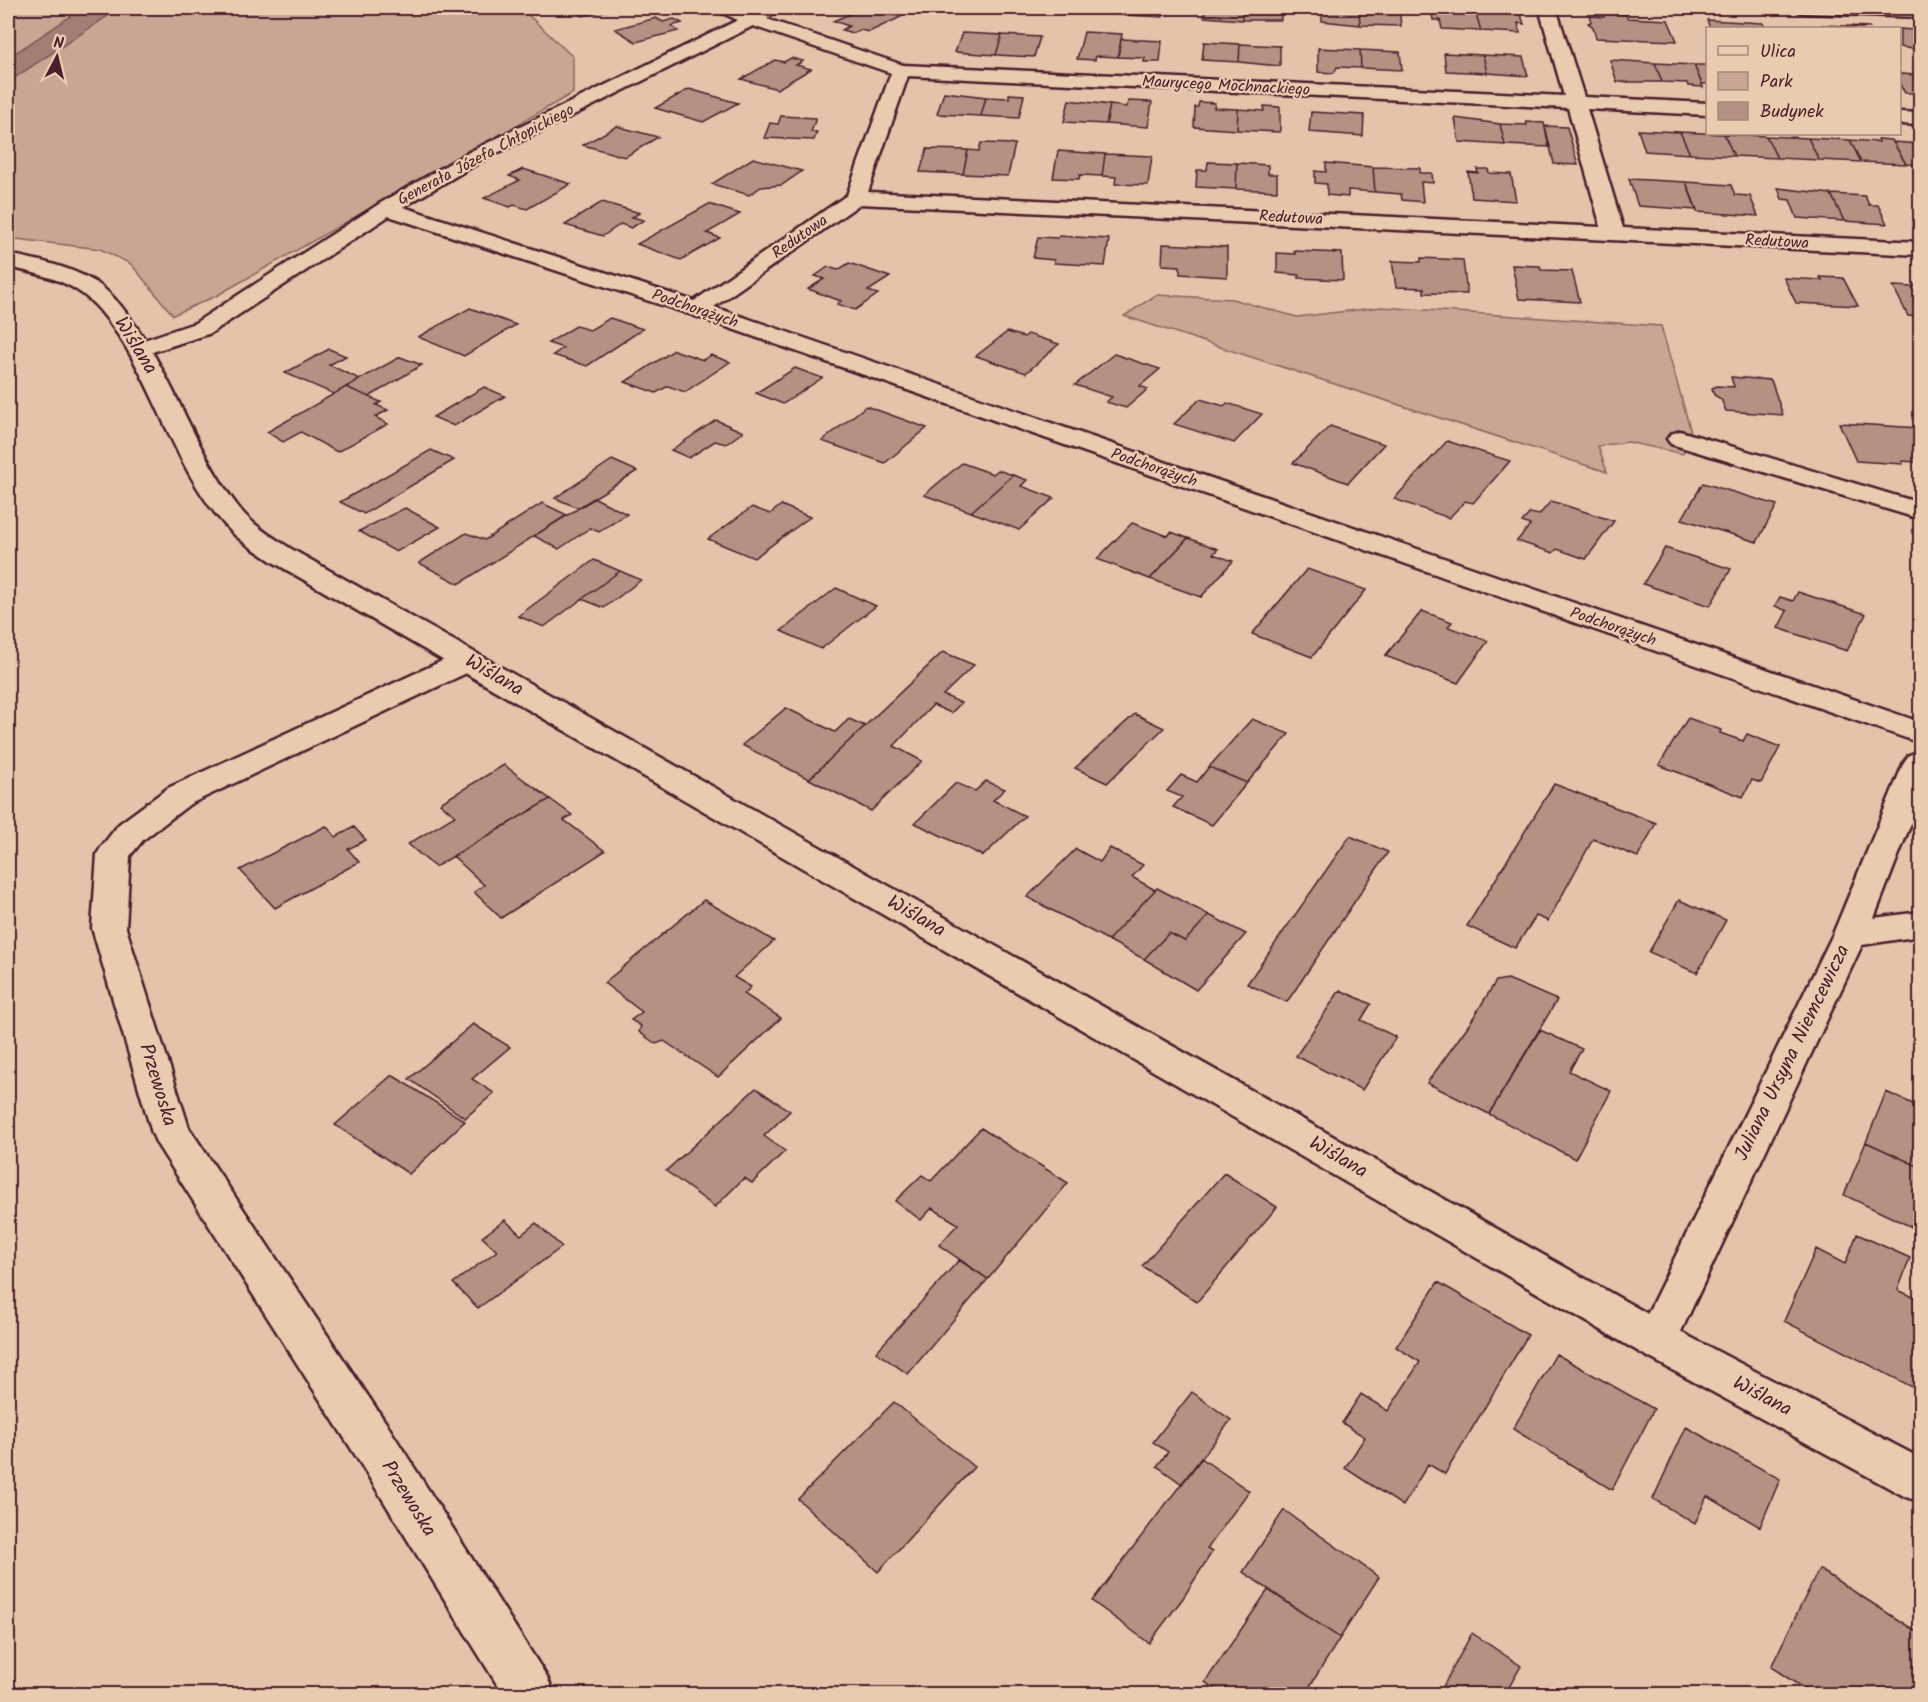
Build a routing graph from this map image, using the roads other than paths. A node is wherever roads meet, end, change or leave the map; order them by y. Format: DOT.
graph roads {
  1 [pos="726,8"];
  2 [pos="778,8"];
  3 [pos="1548,8"];
  4 [pos="1806,8"];
  5 [pos="1920,12"];
  6 [pos="752,20"];
  7 [pos="901,70"];
  8 [pos="1577,102"];
  9 [pos="1706,109"];
  10 [pos="1901,118"];
  11 [pos="1920,119"];
  12 [pos="856,198"];
  13 [pos="386,208"];
  14 [pos="1614,234"];
  15 [pos="1920,249"];
  16 [pos="8,261"];
  17 [pos="697,309"];
  18 [pos="140,350"];
  19 [pos="1680,439"];
  20 [pos="1920,511"];
  21 [pos="467,661"];
  22 [pos="1920,733"];
  23 [pos="1920,762"];
  24 [pos="1920,924"];
  25 [pos="1850,934"];
  26 [pos="1656,1340"];
  27 [pos="1920,1481"];
  28 [pos="530,1695"];
  1 -- 6 [label="street, Maurycego Mochnackiego"];
  2 -- 6 [label="street, Generała Józefa Chłopickiego"];
  3 -- 8 [label="street"];
  4 -- 5 [label="street"];
  6 -- 7 [label="street, Maurycego Mochnackiego"];
  6 -- 13 [label="street, Generała Józefa Chłopickiego"];
  7 -- 8 [label="street, Maurycego Mochnackiego"];
  7 -- 12 [label="street"];
  8 -- 9 [label="street, Maurycego Mochnackiego"];
  8 -- 14 [label="street"];
  10 -- 11 [label="street"];
  12 -- 14 [label="street, Redutowa"];
  12 -- 17 [label="street, Redutowa"];
  13 -- 17 [label="street, Podchorążych"];
  13 -- 18 [label="street, Generała Józefa Chłopickiego"];
  14 -- 15 [label="street, Redutowa"];
  16 -- 18 [label="street, Wiślana"];
  17 -- 22 [label="street, Podchorążych"];
  18 -- 21 [label="street, Wiślana"];
  19 -- 20 [label="street"];
  21 -- 26 [label="street, Wiślana"];
  21 -- 28 [label="street, Przewoska"];
  23 -- 25 [label="street, Juliana Ursyna Niemcewicza"];
  24 -- 25 [label="street"];
  25 -- 26 [label="street, Juliana Ursyna Niemcewicza"];
  26 -- 27 [label="street, Wiślana"];
}
